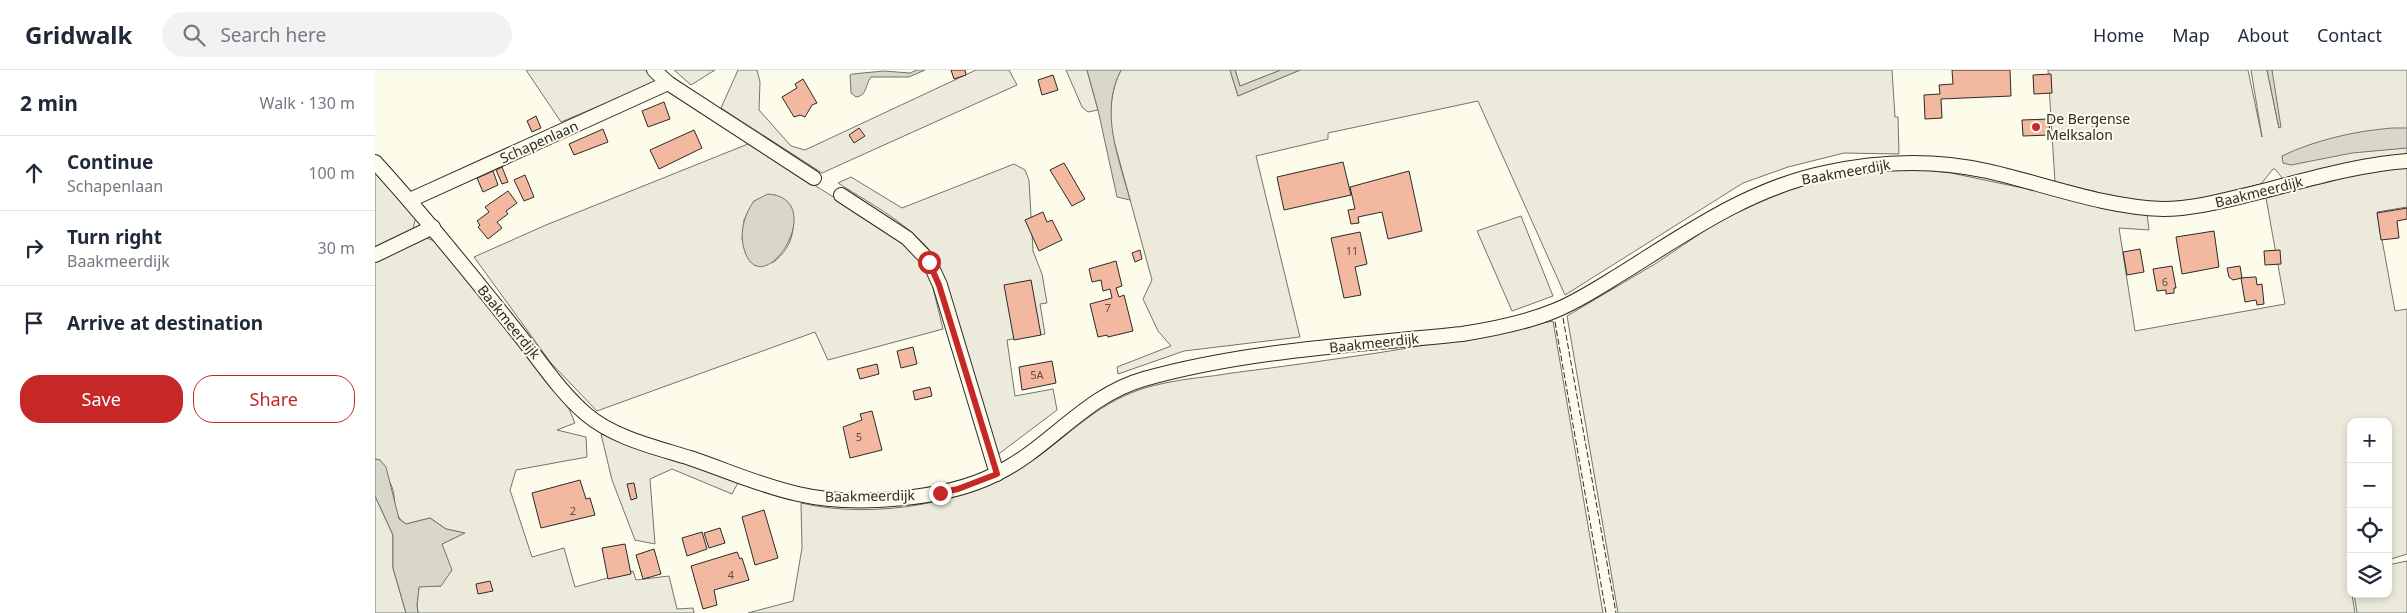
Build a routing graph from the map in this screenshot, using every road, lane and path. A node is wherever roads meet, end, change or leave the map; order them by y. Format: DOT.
graph roads {
  1 [pos="654,70"];
  2 [pos="668,83"];
  3 [pos="2407,161"];
  4 [pos="375,162"];
  5 [pos="814,178"];
  6 [pos="841,195"];
  7 [pos="410,200"];
  8 [pos="433,227"];
  9 [pos="375,255"];
  10 [pos="997,474"];
  1 -- 2 [label="street"];
  2 -- 5 [label="street"];
  2 -- 7 [label="street, Schapenlaan"];
  3 -- 10 [label="street, Baakmeerdijk"];
  4 -- 7 [label="street, Baakmeerdijk"];
  6 -- 10 [label="street"];
  7 -- 8 [label="street, Baakmeerdijk"];
  8 -- 9 [label="street"];
  8 -- 10 [label="street, Baakmeerdijk"];
}
